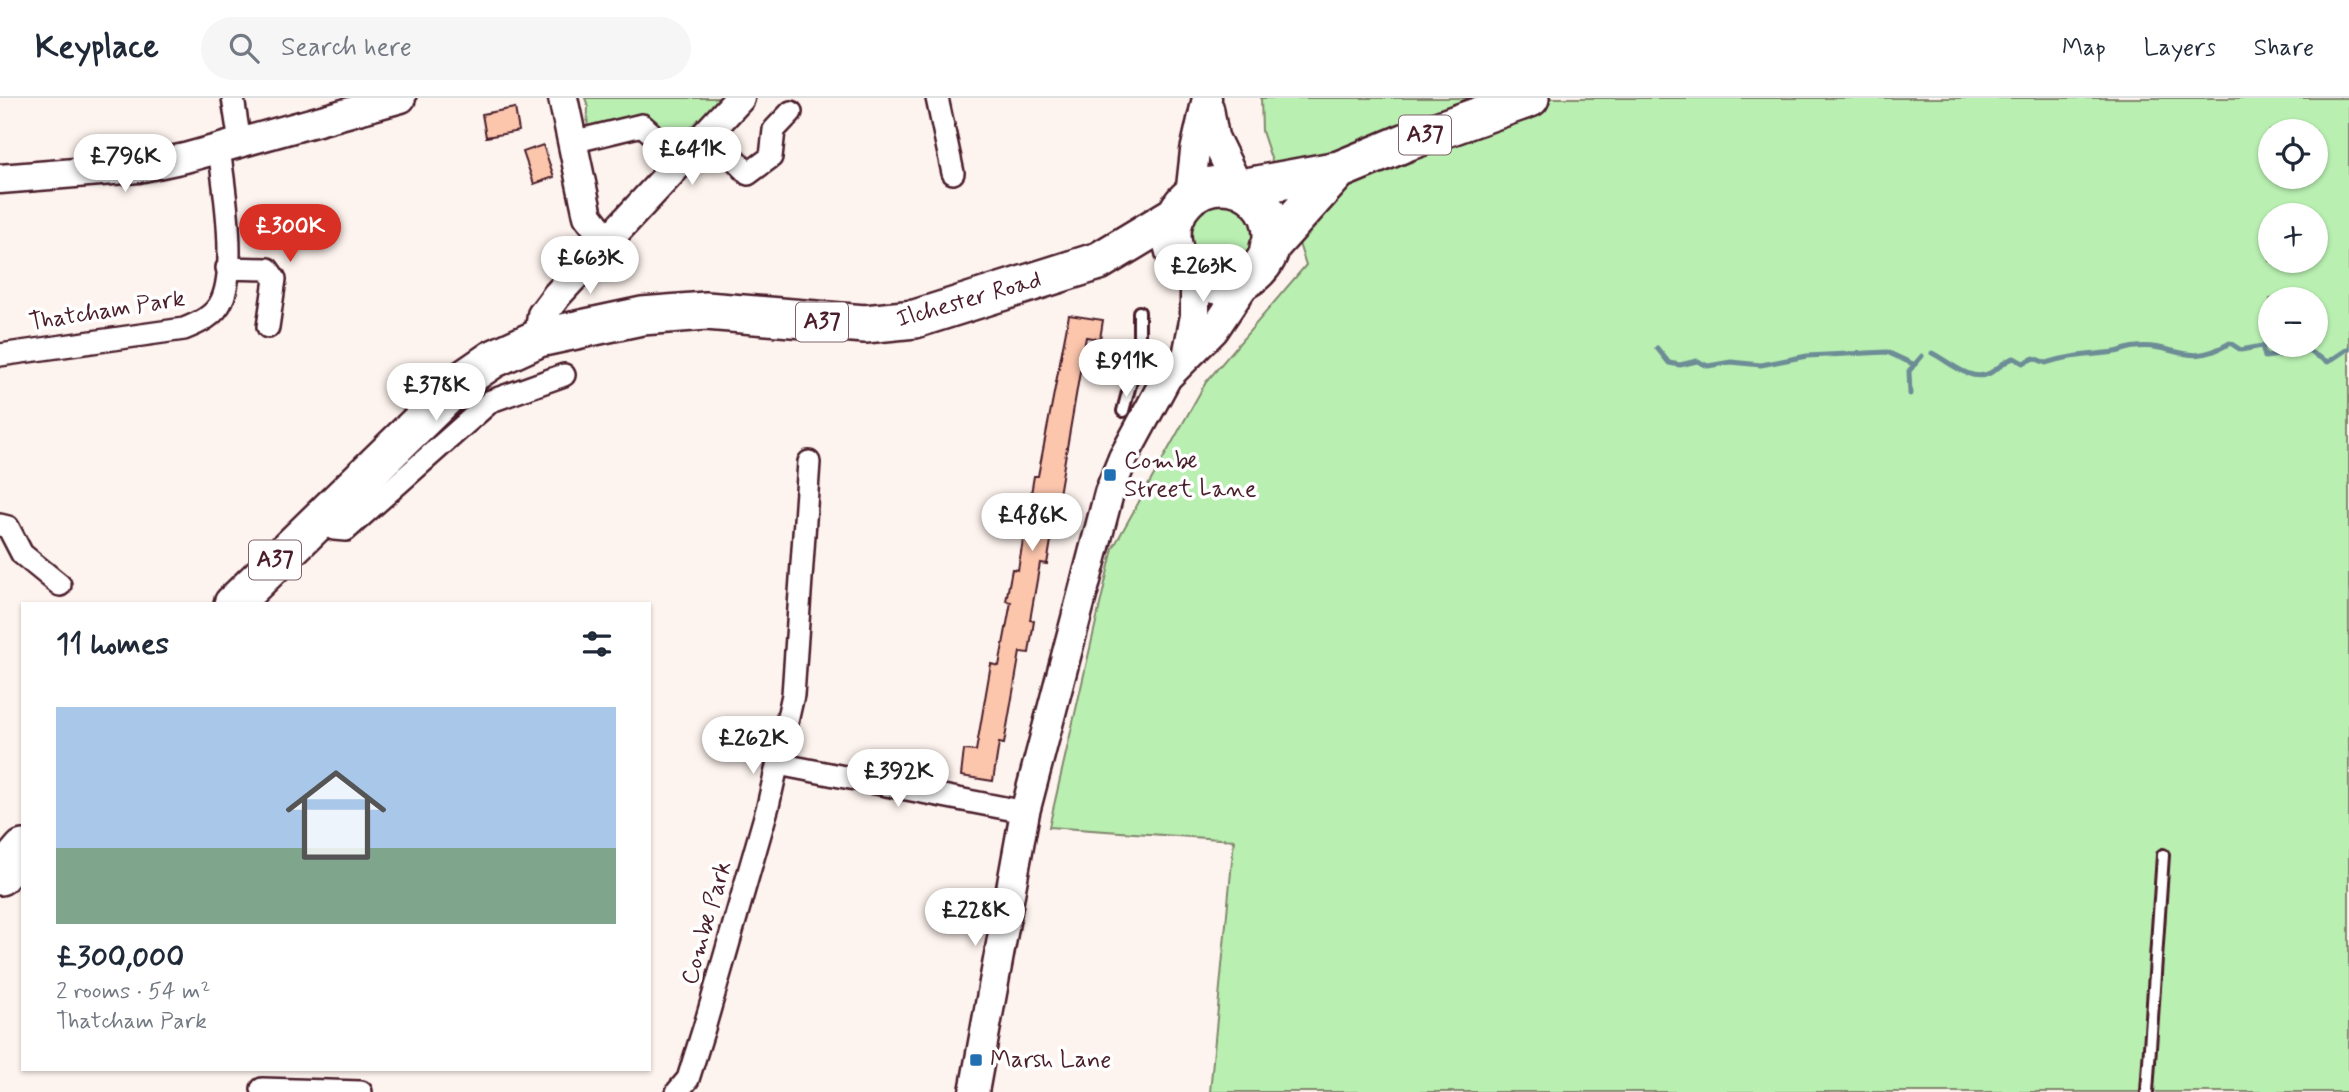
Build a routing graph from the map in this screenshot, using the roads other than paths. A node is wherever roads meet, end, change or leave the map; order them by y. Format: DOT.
graph roads {
  1 [pos="233,98"];
  2 [pos="401,98"];
  3 [pos="563,98"];
  4 [pos="740,98"];
  5 [pos="937,98"];
  6 [pos="1207,98"];
  7 [pos="1530,98"];
  8 [pos="791,112"];
  9 [pos="710,131"];
  10 [pos="572,142"];
  11 [pos="230,146"];
  12 [pos="683,161"];
  13 [pos="1339,170"];
  14 [pos="953,173"];
  15 [pos="0,179"];
  16 [pos="1240,187"];
  17 [pos="1183,205"];
  18 [pos="608,242"];
  19 [pos="1269,248"];
  20 [pos="1099,261"];
  21 [pos="227,268"];
  22 [pos="1190,273"];
  23 [pos="1249,278"];
  24 [pos="1139,312"];
  25 [pos="268,327"];
  26 [pos="539,338"];
  27 [pos="1139,351"];
  28 [pos="0,355"];
  29 [pos="1184,361"];
  30 [pos="564,375"];
  31 [pos="1123,411"];
  32 [pos="809,462"];
  33 [pos="318,518"];
  34 [pos="0,525"];
  35 [pos="60,585"];
  36 [pos="235,602"];
  37 [pos="778,764"];
  38 [pos="1026,812"];
  39 [pos="21,851"];
  40 [pos="2162,855"];
  41 [pos="0,876"];
  42 [pos="262,1083"];
  43 [pos="361,1092"];
  44 [pos="677,1092"];
  45 [pos="974,1092"];
  46 [pos="2147,1092"];
  1 -- 11 [label="street, Thatcham Park"];
  2 -- 11 [label="street"];
  3 -- 10 [label="street"];
  4 -- 9 [label="street"];
  5 -- 14 [label="street"];
  6 -- 16 [label="street"];
  6 -- 17 [label="street"];
  7 -- 13 [label="highway, A37"];
  8 -- 9 [label="street"];
  9 -- 12 [label="street"];
  10 -- 12 [label="street"];
  10 -- 18 [label="street"];
  11 -- 15 [label="street"];
  11 -- 21 [label="street, Thatcham Park"];
  12 -- 18 [label="street"];
  13 -- 16 [label="highway, A37"];
  13 -- 19 [label="highway, A37"];
  16 -- 17 [label="highway, A37"];
  16 -- 19 [label="highway"];
  17 -- 20 [label="highway, Ilchester Road / A37"];
  17 -- 22 [label="highway"];
  18 -- 26 [label="street"];
  19 -- 23 [label="highway, A37"];
  20 -- 22 [label="highway, Ilchester Road / A37"];
  20 -- 26 [label="highway, Ilchester Road / A37"];
  21 -- 25 [label="street"];
  21 -- 28 [label="street, Thatcham Park"];
  22 -- 23 [label="highway, A37"];
  22 -- 29 [label="street"];
  23 -- 29 [label="street"];
  24 -- 27 [label="lane"];
  26 -- 33 [label="highway, Ilchester Road / A37"];
  27 -- 29 [label="lane"];
  27 -- 31 [label="lane"];
  29 -- 38 [label="street"];
  30 -- 33 [label="street"];
  32 -- 37 [label="street, Combe Park"];
  33 -- 36 [label="highway, Ilchester Road / A37"];
  34 -- 35 [label="street"];
  37 -- 38 [label="street"];
  37 -- 44 [label="street, Combe Park"];
  38 -- 45 [label="street"];
  39 -- 41 [label="highway"];
  40 -- 46 [label="lane"];
  42 -- 43 [label="street"];
}
